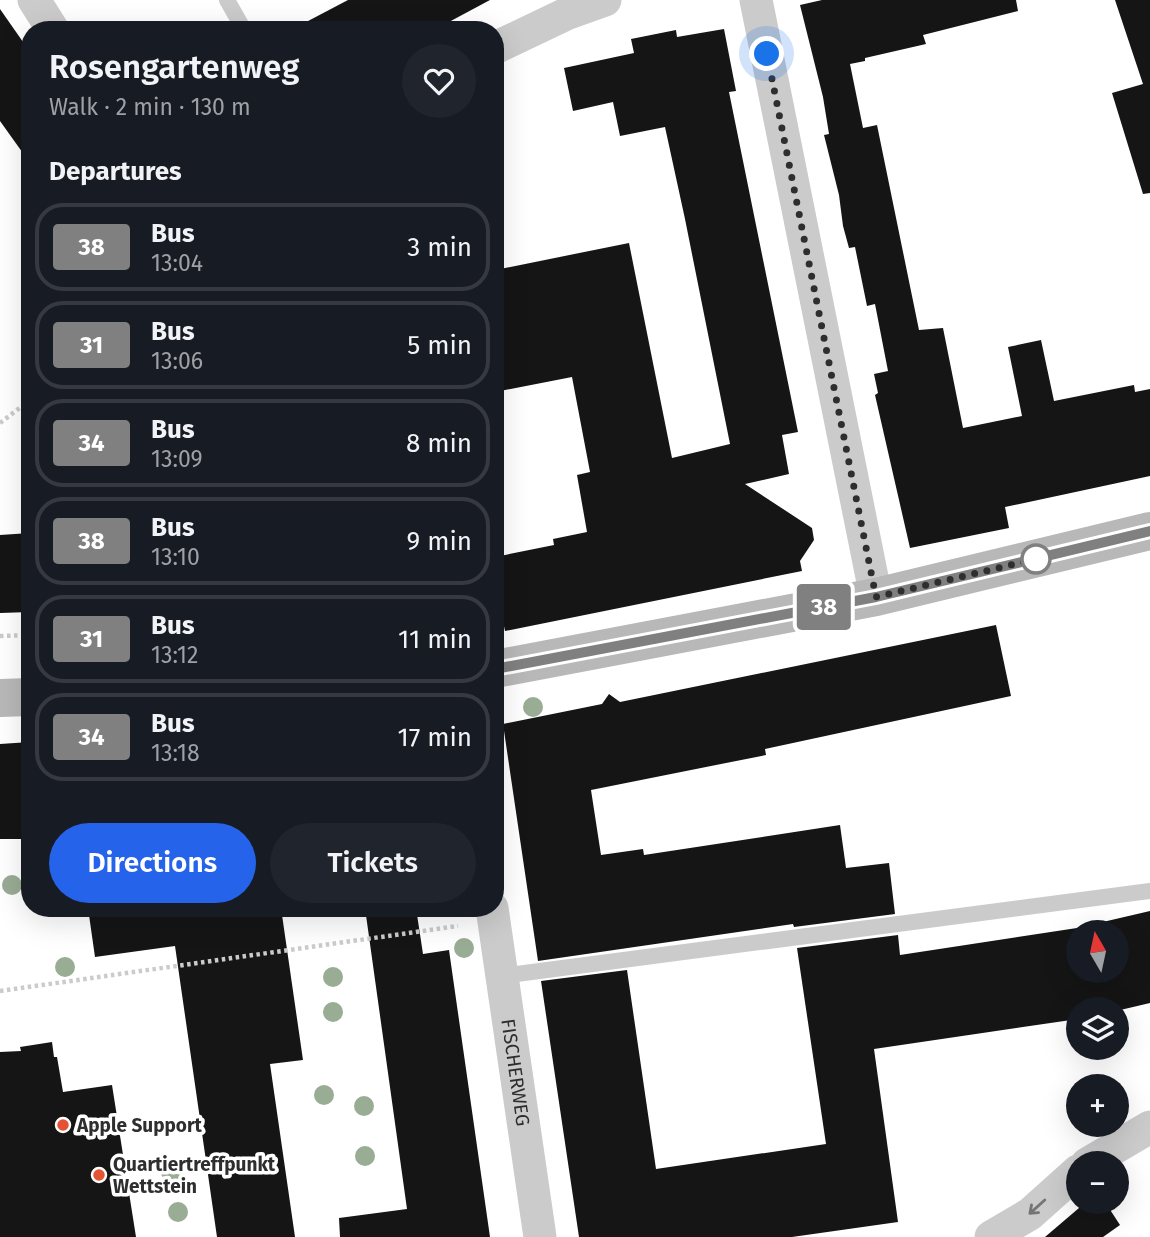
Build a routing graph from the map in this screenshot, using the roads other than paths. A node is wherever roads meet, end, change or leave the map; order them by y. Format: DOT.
graph roads {
  1 [pos="33,0"];
  2 [pos="227,0"];
  3 [pos="605,0"];
  4 [pos="756,0"];
  5 [pos="47,21"];
  6 [pos="239,21"];
  7 [pos="504,44"];
  8 [pos="1150,531"];
  9 [pos="876,597"];
  10 [pos="504,667"];
  11 [pos="21,697"];
  12 [pos="0,698"];
  13 [pos="1150,891"];
  14 [pos="493,917"];
  15 [pos="501,976"];
  16 [pos="1150,1127"];
  17 [pos="1109,1151"];
  18 [pos="1066,1182"];
  19 [pos="540,1237"];
  20 [pos="991,1237"];
  1 -- 5 [label="street"];
  2 -- 6 [label="lane"];
  3 -- 7 [label="street"];
  4 -- 9 [label="street"];
  8 -- 9 [label="main road"];
  9 -- 10 [label="main road"];
  11 -- 12 [label="main road"];
  13 -- 15 [label="lane"];
  14 -- 15 [label="street, FISCHERWEG"];
  15 -- 19 [label="street, FISCHERWEG"];
  16 -- 17 [label="street"];
  18 -- 20 [label="street, one-way"];
}
